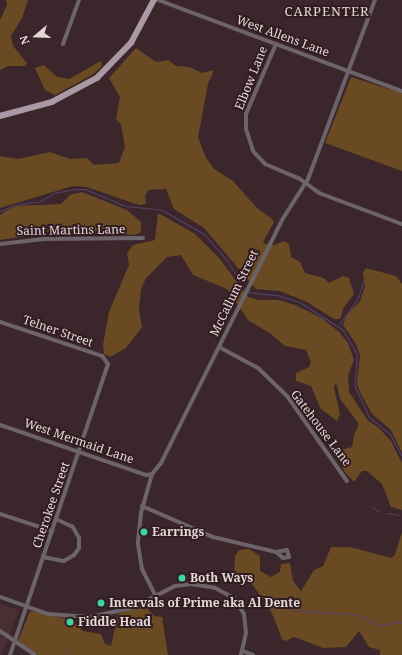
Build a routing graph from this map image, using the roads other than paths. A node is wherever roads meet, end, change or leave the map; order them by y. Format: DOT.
graph roads {
  1 [pos="79,0"];
  2 [pos="154,0"];
  3 [pos="158,0"];
  4 [pos="375,0"];
  5 [pos="63,44"];
  6 [pos="276,44"];
  7 [pos="349,71"];
  8 [pos="402,91"];
  9 [pos="0,116"];
  10 [pos="306,183"];
  11 [pos="402,224"];
  12 [pos="143,238"];
  13 [pos="0,244"];
  14 [pos="0,322"];
  15 [pos="219,347"];
  16 [pos="107,361"];
  17 [pos="0,425"];
  18 [pos="80,452"];
  19 [pos="152,474"];
  20 [pos="347,481"];
  21 [pos="142,506"];
  22 [pos="0,514"];
  23 [pos="56,519"];
  24 [pos="52,531"];
  25 [pos="276,552"];
  26 [pos="43,557"];
  27 [pos="155,595"];
  28 [pos="0,597"];
  29 [pos="27,607"];
  30 [pos="0,631"];
  31 [pos="242,653"];
  32 [pos="10,655"];
  33 [pos="35,655"];
  34 [pos="253,655"];
  1 -- 5 [label="street"];
  2 -- 9 [label="main road"];
  3 -- 6 [label="street, West Allens Lane"];
  4 -- 7 [label="street, McCallum Street"];
  6 -- 7 [label="street, West Allens Lane"];
  6 -- 10 [label="street, Elbow Lane"];
  7 -- 8 [label="street, West Allens Lane"];
  7 -- 10 [label="street, McCallum Street"];
  10 -- 11 [label="street, Elbow Lane"];
  10 -- 15 [label="street, McCallum Street"];
  12 -- 13 [label="street, Saint Martins Lane"];
  14 -- 16 [label="street, Telner Street"];
  15 -- 19 [label="street, McCallum Street"];
  15 -- 20 [label="street, Gatehouse Lane"];
  16 -- 18 [label="street, Cherokee Street"];
  17 -- 18 [label="street, West Mermaid Lane"];
  18 -- 19 [label="street, West Mermaid Lane"];
  18 -- 23 [label="street, Cherokee Street"];
  19 -- 21 [label="street, McCallum Street"];
  21 -- 25 [label="street"];
  21 -- 27 [label="street, McCallum Street"];
  22 -- 24 [label="street"];
  23 -- 24 [label="street, Cherokee Street"];
  23 -- 26 [label="street"];
  24 -- 26 [label="street, Cherokee Street"];
  26 -- 29 [label="street, Cherokee Street"];
  27 -- 29 [label="street"];
  27 -- 31 [label="street"];
  28 -- 29 [label="street"];
  29 -- 32 [label="street, Cherokee Street"];
  30 -- 33 [label="street"];
  31 -- 34 [label="street"];
}
